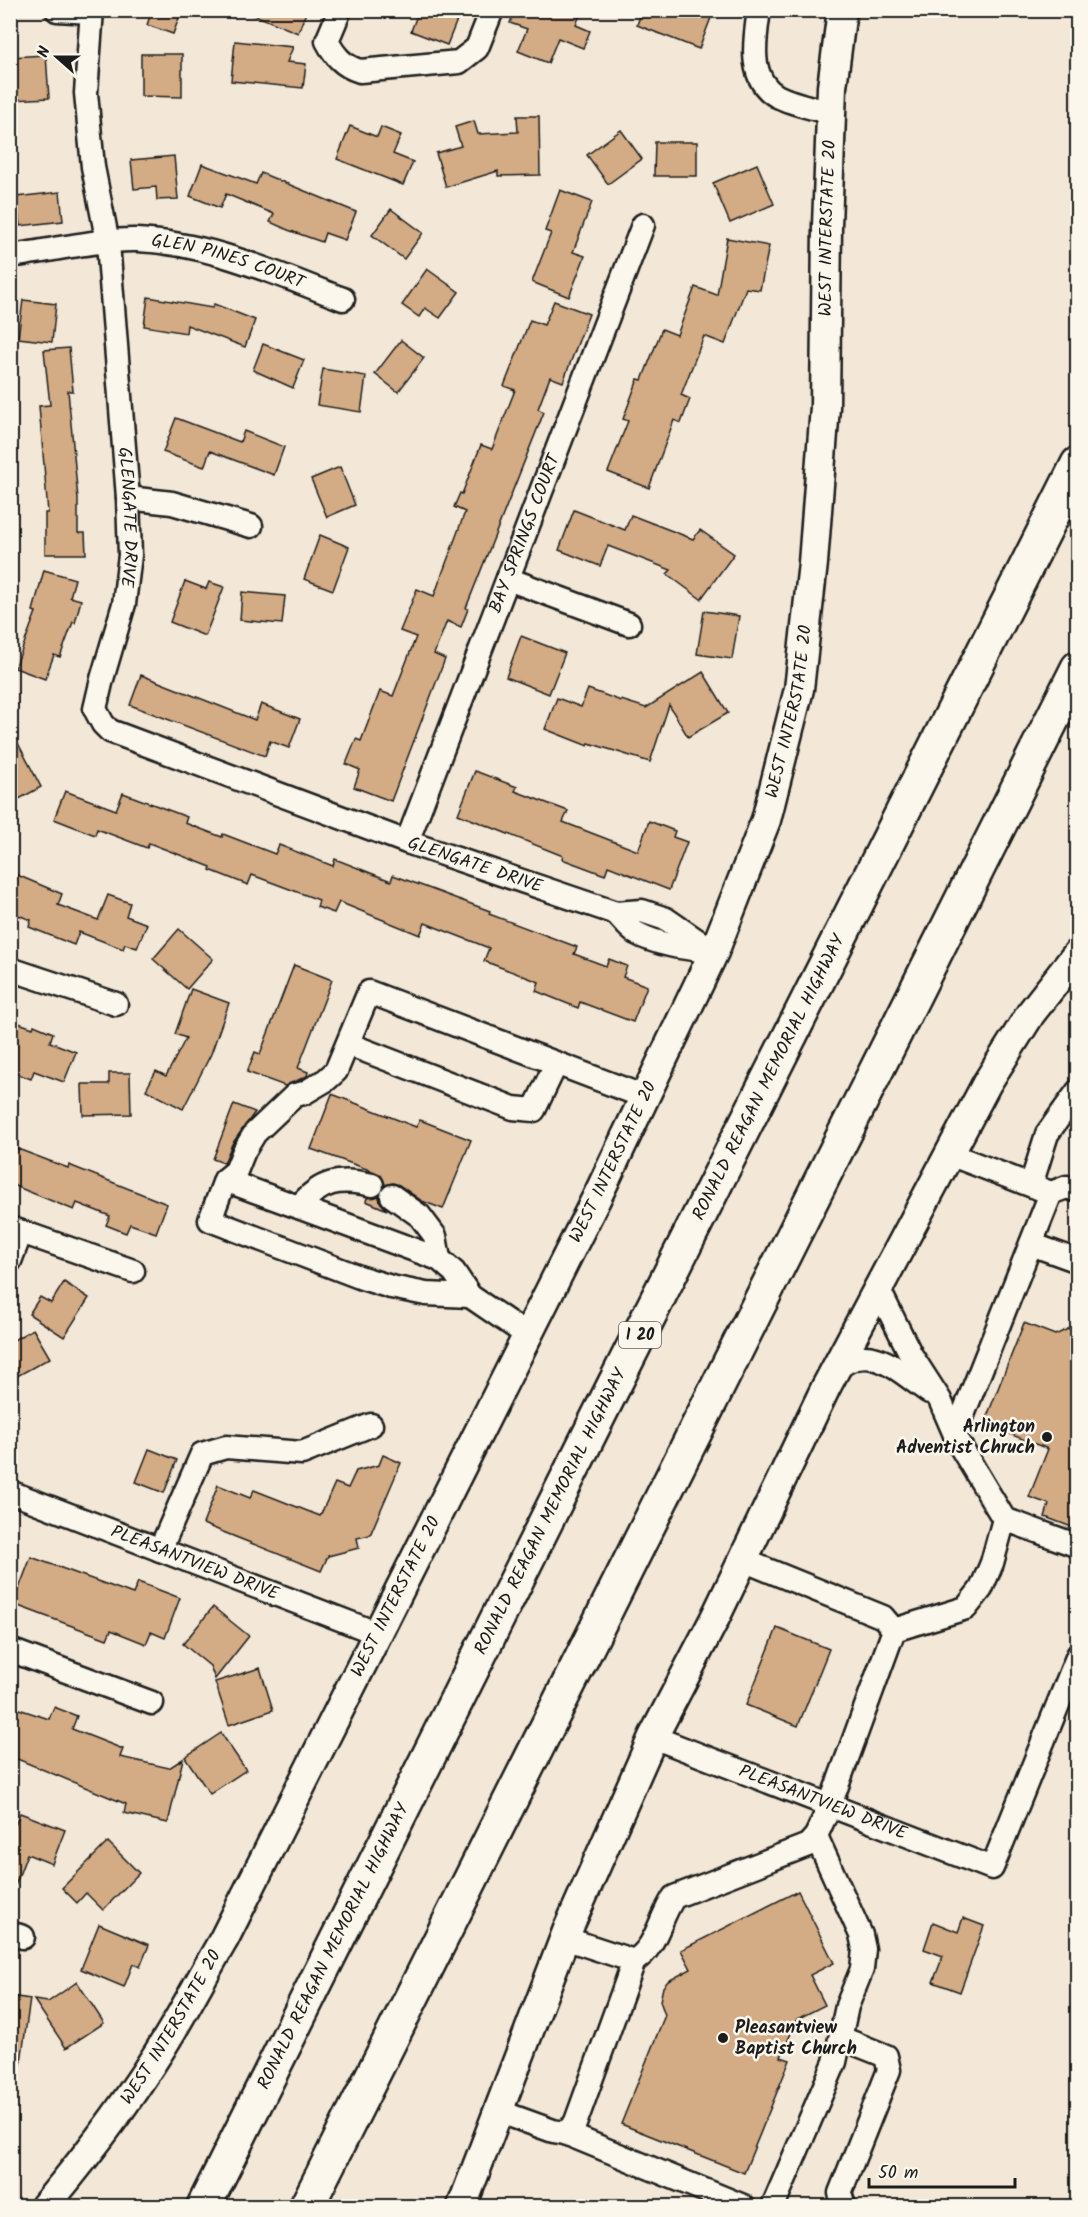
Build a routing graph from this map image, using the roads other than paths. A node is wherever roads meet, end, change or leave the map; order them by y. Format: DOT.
graph roads {
  1 [pos="57,10"];
  2 [pos="340,10"];
  3 [pos="492,10"];
  4 [pos="759,10"];
  5 [pos="842,10"];
  6 [pos="91,11"];
  7 [pos="831,113"];
  8 [pos="643,225"];
  9 [pos="108,243"];
  10 [pos="10,256"];
  11 [pos="343,299"];
  12 [pos="1077,464"];
  13 [pos="128,498"];
  14 [pos="251,526"];
  15 [pos="508,579"];
  16 [pos="629,624"];
  17 [pos="1077,668"];
  18 [pos="406,842"];
  19 [pos="616,913"];
  20 [pos="666,919"];
  21 [pos="657,941"];
  22 [pos="714,952"];
  23 [pos="1077,953"];
  24 [pos="10,969"];
  25 [pos="116,1004"];
  26 [pos="348,1044"];
  27 [pos="556,1064"];
  28 [pos="1077,1091"];
  29 [pos="645,1097"];
  30 [pos="949,1155"];
  31 [pos="225,1180"];
  32 [pos="372,1185"];
  33 [pos="1041,1189"];
  34 [pos="1077,1191"];
  35 [pos="392,1196"];
  36 [pos="299,1207"];
  37 [pos="16,1230"];
  38 [pos="1030,1244"];
  39 [pos="440,1259"];
  40 [pos="10,1261"];
  41 [pos="1077,1261"];
  42 [pos="133,1271"];
  43 [pos="878,1288"];
  44 [pos="470,1296"];
  45 [pos="527,1335"];
  46 [pos="834,1372"];
  47 [pos="940,1400"];
  48 [pos="371,1425"];
  49 [pos="955,1435"];
  50 [pos="12,1497"];
  51 [pos="1004,1519"];
  52 [pos="1077,1546"];
  53 [pos="160,1550"];
  54 [pos="743,1560"];
  55 [pos="894,1630"];
  56 [pos="378,1634"];
  57 [pos="10,1650"];
  58 [pos="1077,1655"];
  59 [pos="152,1703"];
  60 [pos="652,1737"];
  61 [pos="830,1805"];
  62 [pos="816,1836"];
  63 [pos="564,1938"];
  64 [pos="634,1961"];
  65 [pos="841,2038"];
  66 [pos="498,2110"];
  67 [pos="565,2133"];
  68 [pos="45,2206"];
  69 [pos="204,2206"];
  70 [pos="307,2206"];
  71 [pos="462,2206"];
  72 [pos="743,2206"];
  73 [pos="773,2206"];
  74 [pos="844,2206"];
  1 -- 6 [label="street"];
  2 -- 3 [label="street"];
  4 -- 7 [label="street"];
  5 -- 7 [label="main road, WEST INTERSTATE 20"];
  6 -- 9 [label="street, GLENGATE DRIVE"];
  7 -- 22 [label="main road, WEST INTERSTATE 20"];
  8 -- 15 [label="street, BAY SPRINGS COURT"];
  9 -- 10 [label="street, GLEN PINES COURT"];
  9 -- 11 [label="street, GLEN PINES COURT"];
  9 -- 13 [label="street, GLENGATE DRIVE"];
  12 -- 69 [label="highway, RONALD REAGAN MEMORIAL HIGHWAY / I 20"];
  13 -- 14 [label="street"];
  13 -- 18 [label="street, GLENGATE DRIVE"];
  15 -- 16 [label="street"];
  15 -- 18 [label="street, BAY SPRINGS COURT"];
  17 -- 70 [label="highway"];
  18 -- 19 [label="street, GLENGATE DRIVE"];
  19 -- 20 [label="street, GLENGATE DRIVE"];
  19 -- 21 [label="street, GLENGATE DRIVE"];
  20 -- 21 [label="street"];
  20 -- 22 [label="street, GLENGATE DRIVE"];
  21 -- 22 [label="street, GLENGATE DRIVE"];
  22 -- 29 [label="main road, WEST INTERSTATE 20"];
  23 -- 30 [label="main road"];
  24 -- 25 [label="street"];
  26 -- 27 [label="street"];
  26 -- 27 [label="street"];
  26 -- 31 [label="street"];
  27 -- 29 [label="street"];
  28 -- 33 [label="street"];
  29 -- 45 [label="main road, WEST INTERSTATE 20"];
  30 -- 33 [label="street"];
  30 -- 43 [label="main road"];
  31 -- 36 [label="street"];
  31 -- 44 [label="street"];
  32 -- 36 [label="street"];
  33 -- 34 [label="street"];
  33 -- 38 [label="street"];
  35 -- 39 [label="street"];
  36 -- 39 [label="street"];
  37 -- 40 [label="street"];
  37 -- 42 [label="street"];
  38 -- 41 [label="street"];
  38 -- 49 [label="street"];
  39 -- 44 [label="street"];
  43 -- 46 [label="main road"];
  43 -- 47 [label="street"];
  44 -- 45 [label="street"];
  45 -- 56 [label="main road, WEST INTERSTATE 20"];
  46 -- 47 [label="street"];
  46 -- 54 [label="main road"];
  47 -- 49 [label="street"];
  48 -- 53 [label="street"];
  49 -- 51 [label="street"];
  50 -- 53 [label="street, PLEASANTVIEW DRIVE"];
  51 -- 52 [label="street"];
  51 -- 55 [label="street"];
  53 -- 56 [label="street, PLEASANTVIEW DRIVE"];
  54 -- 55 [label="street"];
  54 -- 60 [label="main road"];
  55 -- 61 [label="street"];
  56 -- 68 [label="main road, WEST INTERSTATE 20"];
  57 -- 59 [label="street"];
  58 -- 61 [label="street, PLEASANTVIEW DRIVE"];
  60 -- 61 [label="street, PLEASANTVIEW DRIVE"];
  60 -- 63 [label="main road"];
  61 -- 62 [label="street"];
  62 -- 64 [label="street"];
  62 -- 65 [label="street"];
  63 -- 64 [label="street"];
  63 -- 66 [label="main road"];
  64 -- 67 [label="street"];
  65 -- 73 [label="street"];
  65 -- 74 [label="street"];
  66 -- 67 [label="street"];
  66 -- 71 [label="main road"];
  67 -- 72 [label="street"];
}
